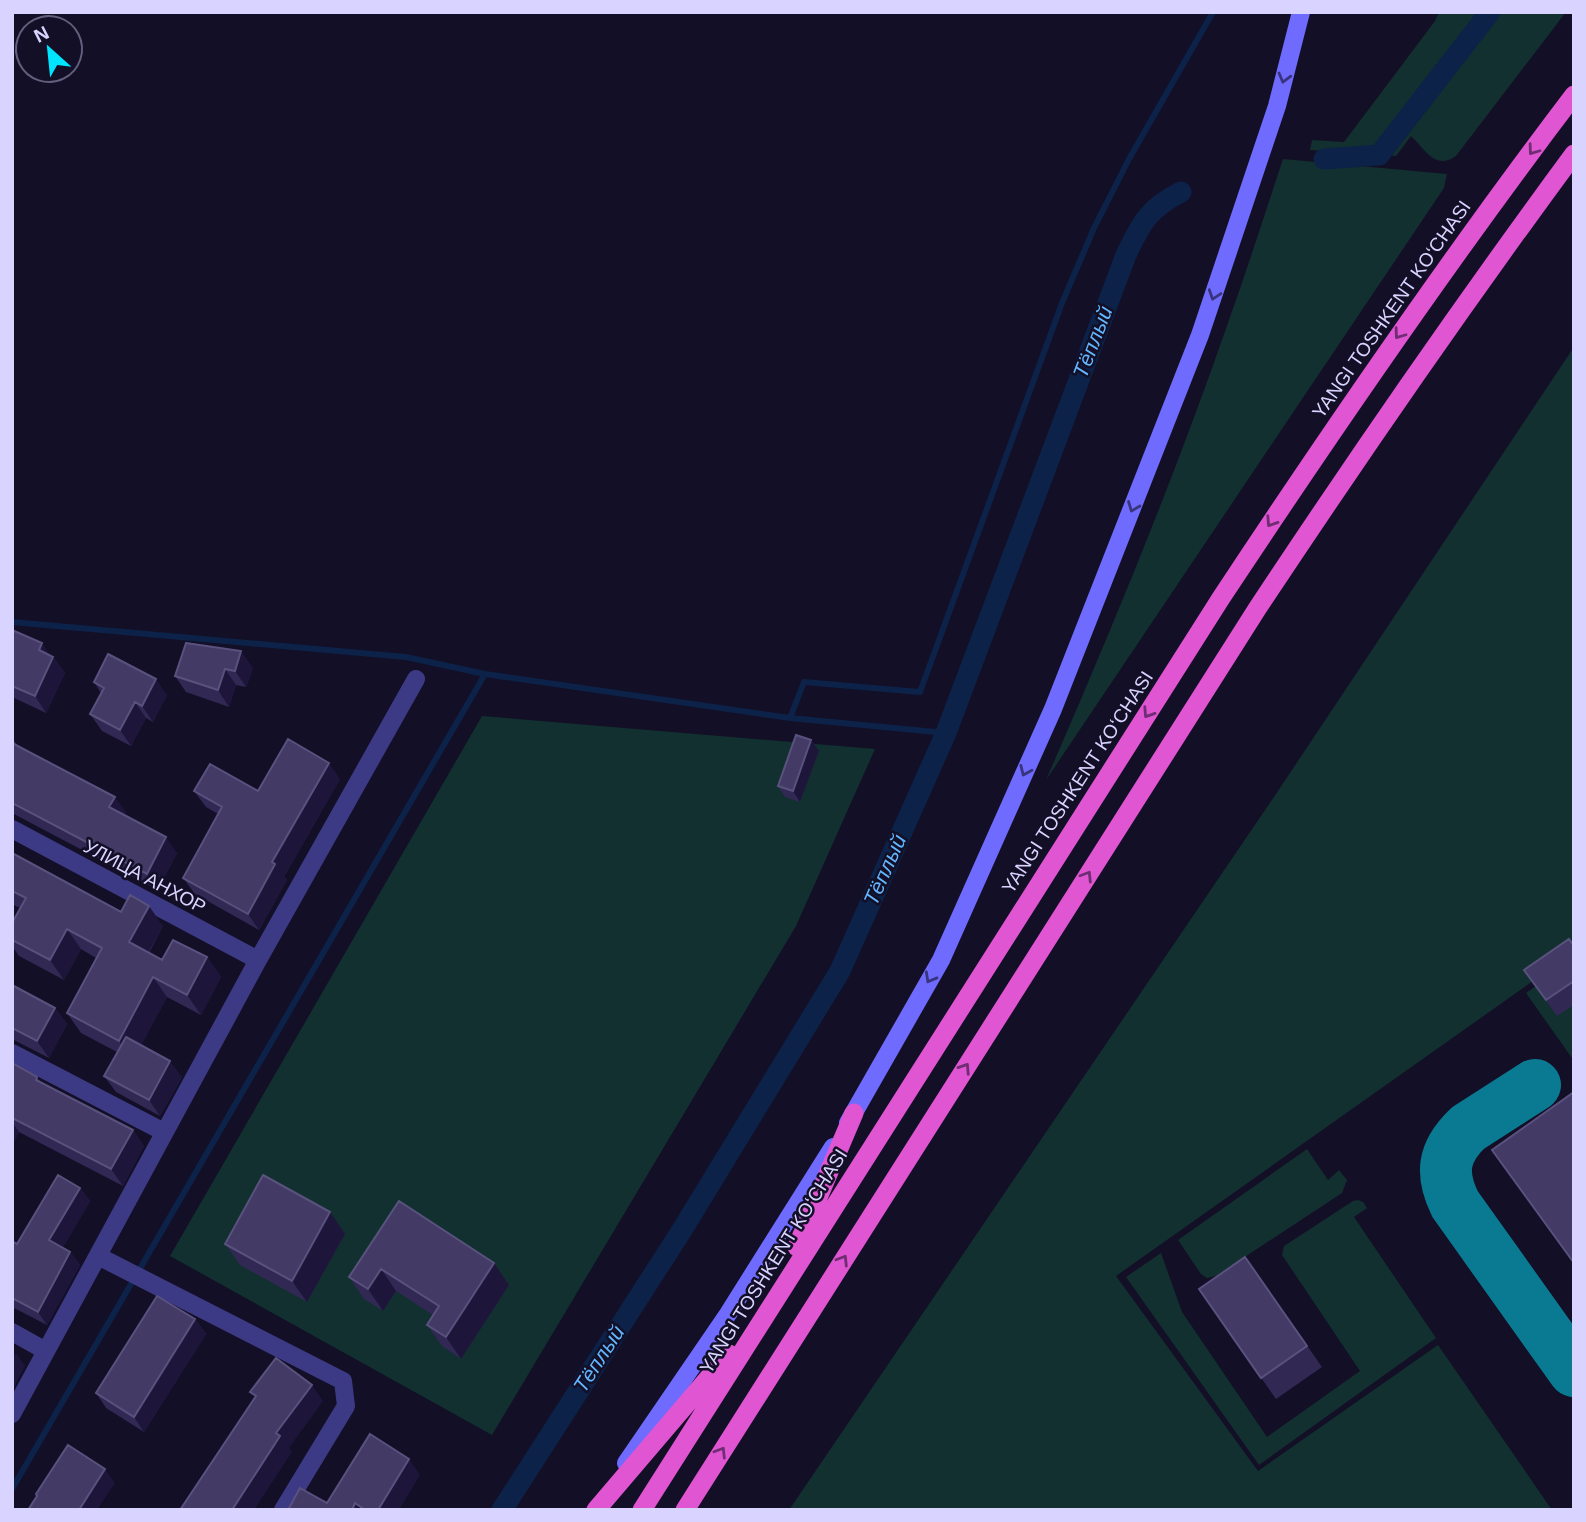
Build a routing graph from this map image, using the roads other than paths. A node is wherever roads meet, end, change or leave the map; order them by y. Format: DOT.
graph roads {
  1 [pos="1301,12"];
  2 [pos="1574,95"];
  3 [pos="1574,154"];
  4 [pos="416,679"];
  5 [pos="12,829"];
  6 [pos="258,960"];
  7 [pos="12,1053"];
  8 [pos="854,1113"];
  9 [pos="164,1132"];
  10 [pos="98,1256"];
  11 [pos="776,1299"];
  12 [pos="12,1332"];
  13 [pos="46,1351"];
  14 [pos="12,1414"];
  15 [pos="283,1510"];
  16 [pos="595,1510"];
  17 [pos="642,1510"];
  18 [pos="685,1510"];
  1 -- 8 [label="main road, one-way"];
  2 -- 11 [label="highway, YANGI TOSHKENT KO‘CHASI, one-way"];
  18 -- 3 [label="highway, one-way"];
  4 -- 6 [label="street"];
  5 -- 6 [label="street, УЛИЦА АНХОР"];
  6 -- 9 [label="street"];
  7 -- 9 [label="street"];
  8 -- 11 [label="highway"];
  8 -- 16 [label="main road"];
  9 -- 10 [label="street"];
  10 -- 13 [label="street"];
  10 -- 15 [label="street"];
  11 -- 16 [label="highway"];
  11 -- 17 [label="highway, YANGI TOSHKENT KO‘CHASI"];
  12 -- 13 [label="street"];
  13 -- 14 [label="street"];
}
